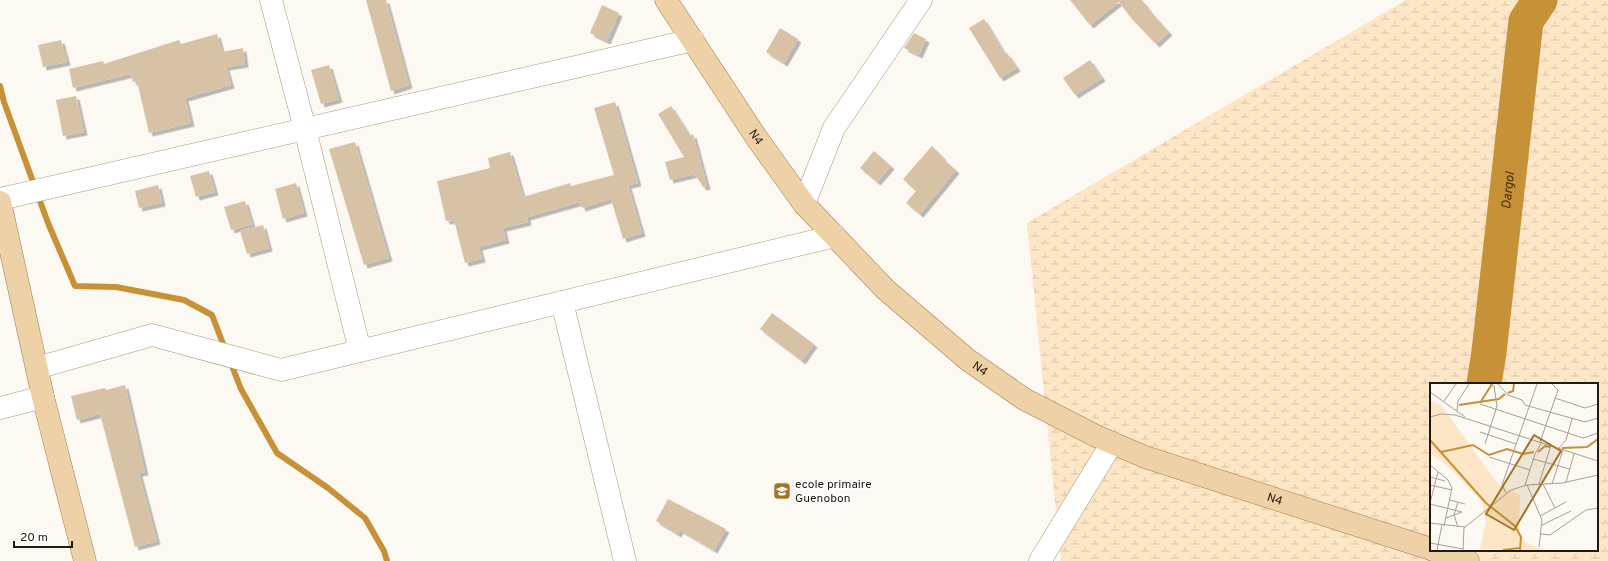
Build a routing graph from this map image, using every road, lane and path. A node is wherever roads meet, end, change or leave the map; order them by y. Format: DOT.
graph roads {
  1 [pos="271,0"];
  2 [pos="666,0"];
  3 [pos="922,0"];
  4 [pos="692,40"];
  5 [pos="305,129"];
  6 [pos="0,200"];
  7 [pos="804,204"];
  8 [pos="834,236"];
  9 [pos="562,302"];
  10 [pos="360,351"];
  11 [pos="37,368"];
  12 [pos="43,397"];
  13 [pos="0,408"];
  14 [pos="1112,443"];
  15 [pos="1430,549"];
  16 [pos="1435,551"];
  17 [pos="86,561"];
  18 [pos="625,561"];
  19 [pos="1040,561"];
  20 [pos="1468,561"];
  1 -- 5 [label="street"];
  2 -- 4 [label="main road, N4"];
  3 -- 7 [label="street"];
  4 -- 5 [label="street"];
  4 -- 7 [label="main road, N4"];
  5 -- 6 [label="street"];
  5 -- 10 [label="street"];
  6 -- 11 [label="main road"];
  7 -- 8 [label="main road, N4"];
  8 -- 9 [label="street"];
  8 -- 14 [label="main road, N4"];
  9 -- 10 [label="street"];
  9 -- 18 [label="street"];
  10 -- 11 [label="street"];
  11 -- 12 [label="main road"];
  12 -- 13 [label="street"];
  12 -- 17 [label="main road"];
  14 -- 15 [label="main road, N4"];
  14 -- 19 [label="street"];
  16 -- 20 [label="main road, N4"];
}
